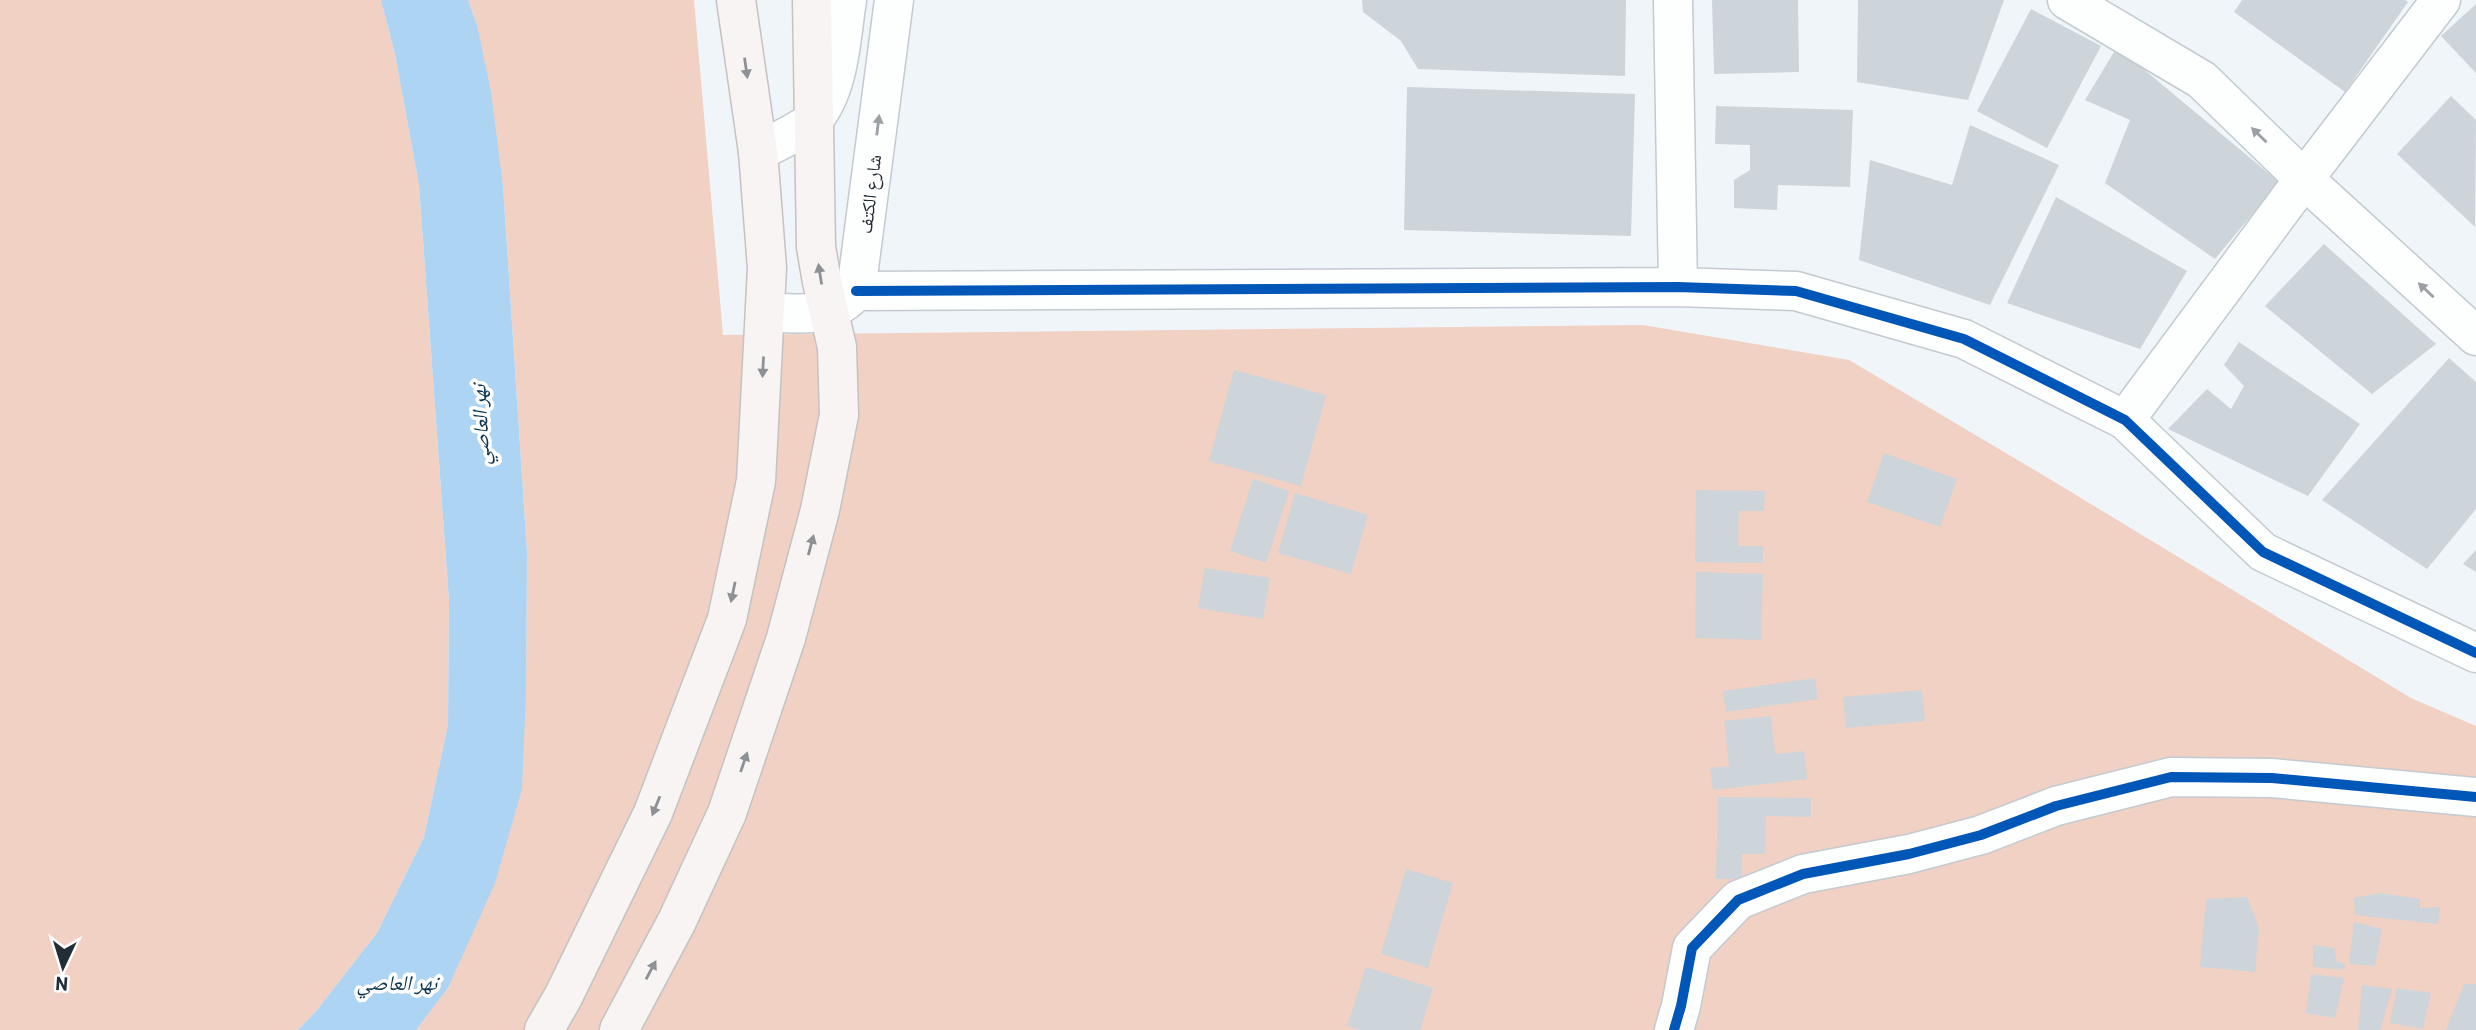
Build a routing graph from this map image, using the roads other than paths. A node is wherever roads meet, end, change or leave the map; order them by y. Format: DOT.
graph roads {
  1 [pos="736,0"];
  2 [pos="812,0"];
  3 [pos="847,0"];
  4 [pos="894,0"];
  5 [pos="1673,0"];
  6 [pos="2067,0"];
  7 [pos="2441,0"];
  8 [pos="813,121"];
  9 [pos="758,152"];
  10 [pos="2304,178"];
  11 [pos="1678,287"];
  12 [pos="842,301"];
  13 [pos="767,313"];
  14 [pos="2476,336"];
  15 [pos="2125,420"];
  16 [pos="2476,653"];
  17 [pos="2476,797"];
  18 [pos="544,1030"];
  19 [pos="619,1030"];
  20 [pos="1674,1030"];
  1 -- 9 [label="main road, one-way"];
  2 -- 8 [label="main road"];
  3 -- 8 [label="street"];
  12 -- 4 [label="street, شارع الكتف, one-way"];
  5 -- 11 [label="street"];
  10 -- 6 [label="street, one-way"];
  7 -- 10 [label="street"];
  8 -- 9 [label="street"];
  12 -- 8 [label="main road, one-way"];
  9 -- 13 [label="main road"];
  14 -- 10 [label="street, one-way"];
  10 -- 15 [label="street"];
  11 -- 12 [label="street"];
  11 -- 15 [label="street"];
  12 -- 13 [label="street"];
  19 -- 12 [label="main road, one-way"];
  13 -- 18 [label="main road, one-way"];
  15 -- 16 [label="street"];
  17 -- 20 [label="street"];
}
